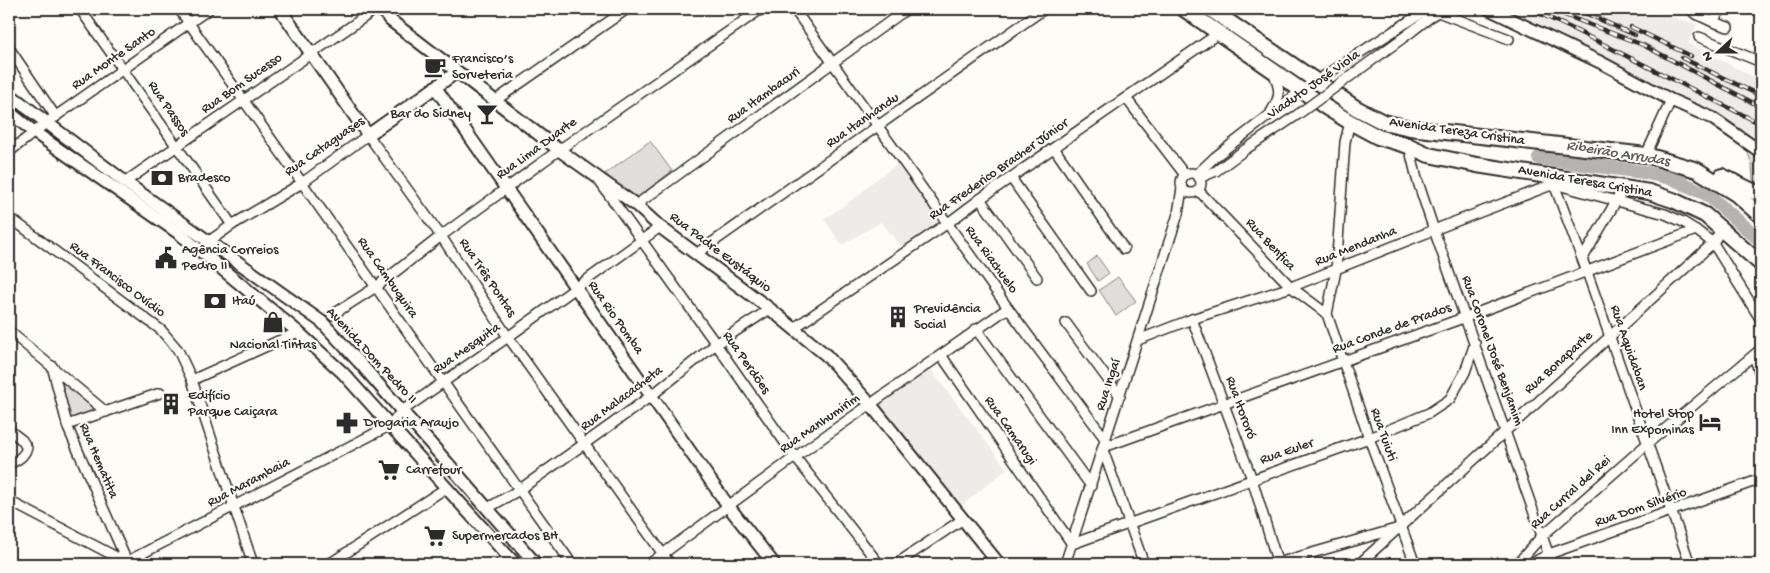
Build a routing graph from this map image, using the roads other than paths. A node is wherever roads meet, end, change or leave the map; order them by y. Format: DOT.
graph roads {
  1 [pos="80,9"];
  2 [pos="179,9"];
  3 [pos="209,9"];
  4 [pos="280,9"];
  5 [pos="376,9"];
  6 [pos="381,9"];
  7 [pos="627,9"];
  8 [pos="761,9"];
  9 [pos="794,9"];
  10 [pos="907,9"];
  11 [pos="1044,9"];
  12 [pos="1184,9"];
  13 [pos="1210,9"];
  14 [pos="1489,9"];
  15 [pos="1721,9"];
  16 [pos="1434,10"];
  17 [pos="1694,13"];
  18 [pos="1714,22"];
  19 [pos="189,23"];
  20 [pos="1728,27"];
  21 [pos="1219,33"];
  22 [pos="1699,37"];
  23 [pos="1509,39"];
  24 [pos="9,48"];
  25 [pos="310,53"];
  26 [pos="1761,62"];
  27 [pos="833,64"];
  28 [pos="124,69"];
  29 [pos="1273,71"];
  30 [pos="457,72"];
  31 [pos="1318,80"];
  32 [pos="435,87"];
  33 [pos="1302,90"];
  34 [pos="9,94"];
  35 [pos="1126,98"];
  36 [pos="243,100"];
  37 [pos="496,100"];
  38 [pos="1671,100"];
  39 [pos="9,112"];
  40 [pos="1268,116"];
  41 [pos="56,117"];
  42 [pos="1350,122"];
  43 [pos="46,123"];
  44 [pos="878,127"];
  45 [pos="34,132"];
  46 [pos="368,135"];
  47 [pos="176,146"];
  48 [pos="1409,146"];
  49 [pos="1054,148"];
  50 [pos="559,150"];
  51 [pos="9,152"];
  52 [pos="1761,152"];
  53 [pos="1646,155"];
  54 [pos="1477,165"];
  55 [pos="1697,170"];
  56 [pos="1542,174"];
  57 [pos="594,175"];
  58 [pos="1185,176"];
  59 [pos="1198,177"];
  60 [pos="1011,178"];
  61 [pos="125,182"];
  62 [pos="302,183"];
  63 [pos="1554,184"];
  64 [pos="1624,187"];
  65 [pos="1745,187"];
  66 [pos="506,188"];
  67 [pos="1182,188"];
  68 [pos="1195,192"];
  69 [pos="1761,195"];
  70 [pos="980,200"];
  71 [pos="1616,200"];
  72 [pos="636,206"];
  73 [pos="1761,208"];
  74 [pos="1178,214"];
  75 [pos="1761,216"];
  76 [pos="9,217"];
  77 [pos="948,224"];
  78 [pos="232,225"];
  79 [pos="660,227"];
  80 [pos="1434,230"];
  81 [pos="1696,230"];
  82 [pos="1721,230"];
  83 [pos="441,236"];
  84 [pos="641,240"];
  85 [pos="208,242"];
  86 [pos="1713,244"];
  87 [pos="1124,248"];
  88 [pos="696,254"];
  89 [pos="1582,258"];
  90 [pos="1761,264"];
  91 [pos="1336,270"];
  92 [pos="1588,272"];
  93 [pos="1037,278"];
  94 [pos="376,287"];
  95 [pos="576,287"];
  96 [pos="1291,287"];
  97 [pos="1091,291"];
  98 [pos="1008,308"];
  99 [pos="770,309"];
  100 [pos="1327,314"];
  101 [pos="332,315"];
  102 [pos="1466,317"];
  103 [pos="1192,319"];
  104 [pos="1761,320"];
  105 [pos="1066,323"];
  106 [pos="794,328"];
  107 [pos="976,329"];
  108 [pos="9,331"];
  109 [pos="298,332"];
  110 [pos="1610,336"];
  111 [pos="508,337"];
  112 [pos="1138,340"];
  113 [pos="716,344"];
  114 [pos="1475,344"];
  115 [pos="1758,352"];
  116 [pos="941,355"];
  117 [pos="1342,362"];
  118 [pos="52,366"];
  119 [pos="1761,377"];
  120 [pos="192,380"];
  121 [pos="442,382"];
  122 [pos="1117,392"];
  123 [pos="160,393"];
  124 [pos="651,396"];
  125 [pos="871,405"];
  126 [pos="1224,405"];
  127 [pos="402,411"];
  128 [pos="106,412"];
  129 [pos="66,425"];
  130 [pos="389,426"];
  131 [pos="9,430"];
  132 [pos="1506,430"];
  133 [pos="1369,438"];
  134 [pos="584,444"];
  135 [pos="1647,444"];
  136 [pos="1104,445"];
  137 [pos="795,457"];
  138 [pos="9,464"];
  139 [pos="1096,471"];
  140 [pos="1111,473"];
  141 [pos="1761,479"];
  142 [pos="1252,480"];
  143 [pos="1091,486"];
  144 [pos="446,488"];
  145 [pos="518,490"];
  146 [pos="9,501"];
  147 [pos="234,506"];
  148 [pos="728,507"];
  149 [pos="488,508"];
  150 [pos="1671,512"];
  151 [pos="963,520"];
  152 [pos="1079,520"];
  153 [pos="1057,523"];
  154 [pos="1130,523"];
  155 [pos="1401,527"];
  156 [pos="1542,536"];
  157 [pos="1072,544"];
  158 [pos="1549,554"];
  159 [pos="663,555"];
  160 [pos="508,562"];
  161 [pos="127,564"];
  162 [pos="253,564"];
  163 [pos="329,564"];
  164 [pos="536,564"];
  165 [pos="572,564"];
  166 [pos="649,564"];
  167 [pos="670,564"];
  168 [pos="774,564"];
  169 [pos="879,564"];
  170 [pos="896,564"];
  171 [pos="999,564"];
  172 [pos="1065,564"];
  173 [pos="1144,564"];
  174 [pos="1277,564"];
  175 [pos="1359,564"];
  176 [pos="1415,564"];
  177 [pos="1517,564"];
  178 [pos="1530,564"];
  179 [pos="1552,564"];
  180 [pos="1690,564"];
  1 -- 28 [label="street, Rua Passos"];
  2 -- 19 [label="street, Rua Cambuquira"];
  3 -- 19 [label="street, Rua Monte Santo"];
  4 -- 25 [label="main road, Rua Três Pontas"];
  5 -- 25 [label="street, Rua Bom Sucesso"];
  6 -- 30 [label="main road, Rua Padre Eustáquio"];
  7 -- 37 [label="street"];
  8 -- 50 [label="street, Rua Lima Duarte"];
  9 -- 27 [label="street, Rua Riachuelo"];
  10 -- 27 [label="street, Rua Itambacuri"];
  11 -- 44 [label="street, Rua Itanhandu"];
  12 -- 21 [label="highway, Avenida Tereza Cristina"];
  13 -- 31 [label="highway, Avenida Tereza Cristina"];
  14 -- 38 [label="main road"];
  15 -- 18 [label="street"];
  16 -- 23 [label="street"];
  16 -- 31 [label="street"];
  16 -- 59 [label="street, Viaduto José Viola, bridge"];
  17 -- 18 [label="street"];
  18 -- 20 [label="street"];
  19 -- 28 [label="street, Rua Monte Santo"];
  19 -- 36 [label="street, Rua Cambuquira"];
  21 -- 29 [label="highway, Avenida Tereza Cristina"];
  21 -- 35 [label="street, Rua Frederico Bracher Júnior"];
  22 -- 26 [label="street"];
  24 -- 41 [label="street"];
  25 -- 36 [label="street, Rua Bom Sucesso"];
  25 -- 46 [label="main road, Rua Três Pontas"];
  27 -- 44 [label="street, Rua Riachuelo"];
  27 -- 72 [label="street, Rua Itambacuri"];
  28 -- 41 [label="street, Rua Monte Santo"];
  28 -- 47 [label="street, Rua Passos"];
  29 -- 33 [label="highway, Avenida Tereza Cristina"];
  29 -- 40 [label="street"];
  30 -- 32 [label="main road, Rua Cataguases"];
  30 -- 37 [label="main road, Rua Padre Eustáquio"];
  31 -- 33 [label="street"];
  31 -- 53 [label="highway, Avenida Tereza Cristina"];
  32 -- 46 [label="main road, Rua Cataguases"];
  32 -- 66 [label="main road, Rua Rio Pomba"];
  33 -- 40 [label="street"];
  33 -- 42 [label="highway, Avenida Tereza Cristina"];
  34 -- 43 [label="main road, Avenida Dom Pedro II"];
  35 -- 49 [label="street, Rua Frederico Bracher Júnior"];
  35 -- 58 [label="street"];
  36 -- 47 [label="street, Rua Bom Sucesso"];
  36 -- 62 [label="street, Rua Cambuquira"];
  37 -- 50 [label="main road, Rua Padre Eustáquio"];
  38 -- 52 [label="main road"];
  38 -- 53 [label="street"];
  39 -- 45 [label="main road"];
  40 -- 59 [label="street"];
  41 -- 43 [label="street, Rua Monte Santo"];
  42 -- 48 [label="highway, Avenida Tereza Cristina"];
  42 -- 91 [label="street"];
  43 -- 45 [label="street, Rua Monte Santo"];
  43 -- 61 [label="main road, Avenida Dom Pedro II"];
  44 -- 77 [label="street, Rua Riachuelo"];
  44 -- 88 [label="street, Rua Itanhandu"];
  45 -- 51 [label="street, Rua Monte Santo"];
  45 -- 109 [label="main road"];
  46 -- 62 [label="street, Rua Cataguases"];
  46 -- 83 [label="street, Rua Três Pontas"];
  47 -- 61 [label="street, Rua Bom Sucesso"];
  47 -- 78 [label="street, Rua Passos"];
  48 -- 54 [label="highway, Avenida Tereza Cristina"];
  48 -- 80 [label="street, Rua Coronel José Benjamim"];
  49 -- 60 [label="street, Rua Frederico Bracher Júnior"];
  49 -- 87 [label="street"];
  50 -- 57 [label="main road, Rua Padre Eustáquio"];
  50 -- 66 [label="street, Rua Lima Duarte"];
  53 -- 55 [label="highway"];
  54 -- 56 [label="highway, Avenida Teresa Cristina"];
  55 -- 65 [label="highway"];
  55 -- 75 [label="highway"];
  56 -- 63 [label="street, Rua Aquidaban"];
  56 -- 64 [label="highway, Avenida Teresa Cristina"];
  57 -- 72 [label="main road, Rua Padre Eustáquio"];
  57 -- 84 [label="street, Rua Perdões"];
  58 -- 59 [label="street"];
  58 -- 67 [label="street"];
  59 -- 68 [label="street"];
  60 -- 70 [label="street, Rua Frederico Bracher Júnior"];
  60 -- 97 [label="street"];
  61 -- 85 [label="main road, Avenida Dom Pedro II"];
  62 -- 78 [label="street, Rua Cataguases"];
  62 -- 94 [label="street, Rua Cambuquira"];
  63 -- 71 [label="street"];
  63 -- 80 [label="street, Rua Mendanha"];
  63 -- 89 [label="street, Rua Aquidaban"];
  64 -- 71 [label="street"];
  64 -- 82 [label="highway, Avenida Teresa Cristina"];
  65 -- 69 [label="highway"];
  65 -- 73 [label="highway"];
  66 -- 83 [label="street, Rua Lima Duarte"];
  66 -- 95 [label="main road, Rua Rio Pomba"];
  67 -- 68 [label="street"];
  67 -- 74 [label="street, Rua Ingaí"];
  68 -- 74 [label="street, Rua Ingaí"];
  68 -- 96 [label="street, Rua Benfica"];
  70 -- 77 [label="street, Rua Frederico Bracher Júnior"];
  70 -- 93 [label="street"];
  71 -- 81 [label="street"];
  71 -- 89 [label="street"];
  72 -- 79 [label="main road, Rua Padre Eustáquio"];
  74 -- 112 [label="street, Rua Ingaí"];
  76 -- 120 [label="street, Rua Francisco Ovídio"];
  77 -- 98 [label="street, Rua Riachuelo"];
  77 -- 106 [label="street, Rua Frederico Bracher Júnior"];
  78 -- 85 [label="street, Rua Cataguases"];
  79 -- 84 [label="street, Rua Mesquita"];
  79 -- 88 [label="main road, Rua Padre Eustáquio"];
  80 -- 91 [label="street, Rua Mendanha"];
  80 -- 102 [label="street, Rua Coronel José Benjamim"];
  81 -- 86 [label="street"];
  81 -- 92 [label="street, Rua Conde de Prados"];
  82 -- 86 [label="street"];
  82 -- 90 [label="highway, Avenida Teresa Cristina"];
  83 -- 94 [label="street, Rua Lima Duarte"];
  83 -- 111 [label="street, Rua Três Pontas"];
  84 -- 95 [label="street, Rua Mesquita"];
  84 -- 113 [label="street, Rua Perdões"];
  85 -- 127 [label="main road, Avenida Dom Pedro II"];
  86 -- 104 [label="street"];
  86 -- 110 [label="street, Rua Bonaparte"];
  88 -- 99 [label="main road, Rua Padre Eustáquio"];
  89 -- 92 [label="street, Rua Aquidaban"];
  91 -- 96 [label="street, Rua Mendanha"];
  91 -- 100 [label="street"];
  92 -- 102 [label="street, Rua Conde de Prados"];
  92 -- 110 [label="street, Rua Aquidaban"];
  94 -- 101 [label="street, Rua Lima Duarte"];
  94 -- 121 [label="street, Rua Cambuquira"];
  95 -- 111 [label="street, Rua Mesquita"];
  95 -- 124 [label="main road, Rua Rio Pomba"];
  96 -- 100 [label="street, Rua Benfica"];
  96 -- 103 [label="street, Rua Mendanha"];
  98 -- 107 [label="street, Rua Manhumirim"];
  98 -- 136 [label="street"];
  99 -- 106 [label="main road, Rua Padre Eustáquio"];
  99 -- 113 [label="street, Rua Malacacheta"];
  100 -- 117 [label="street, Rua Tuiuti"];
  102 -- 114 [label="street, Rua Coronel José Benjamim"];
  102 -- 117 [label="street, Rua Conde de Prados"];
  103 -- 112 [label="street, Rua Mendanha"];
  103 -- 126 [label="street, Rua Itororó"];
  105 -- 122 [label="street"];
  106 -- 125 [label="main road, Rua Padre Eustáquio"];
  107 -- 116 [label="street, Rua Manhumirim"];
  107 -- 143 [label="street"];
  108 -- 118 [label="street"];
  109 -- 120 [label="street"];
  109 -- 130 [label="main road"];
  110 -- 132 [label="street, Rua Bonaparte"];
  110 -- 135 [label="street, Rua Aquidaban"];
  111 -- 121 [label="street, Rua Mesquita"];
  111 -- 134 [label="street, Rua Três Pontas"];
  112 -- 122 [label="street, Rua Ingaí"];
  113 -- 124 [label="street, Rua Malacacheta"];
  113 -- 137 [label="street, Rua Perdões"];
  114 -- 132 [label="street, Rua Coronel José Benjamim"];
  114 -- 133 [label="street, Rua Euler"];
  115 -- 119 [label="street"];
  115 -- 135 [label="street, Rua Curral del Rei"];
  116 -- 125 [label="street, Rua Manhumirim"];
  116 -- 153 [label="street, Rua Camarugi"];
  117 -- 126 [label="street, Rua Conde de Prados"];
  117 -- 133 [label="street, Rua Tuiuti"];
  118 -- 128 [label="street"];
  118 -- 129 [label="street, Rua Hematita"];
  120 -- 147 [label="street, Rua Francisco Ovídio"];
  121 -- 127 [label="street, Rua Mesquita"];
  121 -- 145 [label="street, Rua Cambuquira"];
  122 -- 136 [label="street, Rua Ingaí"];
  123 -- 128 [label="street"];
  124 -- 134 [label="street, Rua Malacacheta"];
  124 -- 148 [label="main road, Rua Rio Pomba"];
  125 -- 137 [label="street, Rua Manhumirim"];
  125 -- 151 [label="main road, Rua Padre Eustáquio"];
  126 -- 136 [label="street, Rua Conde de Prados"];
  126 -- 142 [label="street, Rua Itororó"];
  127 -- 130 [label="street, Rua Mesquita"];
  127 -- 149 [label="main road, Avenida Dom Pedro II"];
  128 -- 129 [label="street"];
  129 -- 161 [label="street, Rua Hematita"];
  130 -- 144 [label="main road"];
  130 -- 147 [label="street, Rua Marambaia"];
  131 -- 138 [label="street"];
  132 -- 155 [label="street, Rua Bonaparte"];
  132 -- 156 [label="street, Rua Coronel José Benjamim"];
  133 -- 142 [label="street, Rua Euler"];
  133 -- 155 [label="street, Rua Tuiuti"];
  134 -- 145 [label="street, Rua Malacacheta"];
  134 -- 159 [label="street, Rua Três Pontas"];
  135 -- 150 [label="street, Rua Aquidaban"];
  135 -- 156 [label="street, Rua Curral del Rei"];
  136 -- 139 [label="street, Rua Ingaí"];
  136 -- 140 [label="street"];
  137 -- 148 [label="street, Rua Manhumirim"];
  137 -- 169 [label="street, Rua Perdões"];
  139 -- 140 [label="street"];
  139 -- 143 [label="street, Rua Ingaí"];
  140 -- 154 [label="street"];
  141 -- 150 [label="street, Rua Dom Silvério"];
  142 -- 154 [label="street, Rua Euler"];
  142 -- 174 [label="street, Rua Itororó"];
  143 -- 152 [label="street, Rua Ingaí"];
  144 -- 160 [label="main road"];
  144 -- 163 [label="street"];
  145 -- 149 [label="street, Rua Malacacheta"];
  145 -- 165 [label="street, Rua Cambuquira"];
  146 -- 161 [label="street"];
  147 -- 161 [label="street, Rua Marambaia"];
  147 -- 162 [label="street, Rua Francisco Ovídio"];
  148 -- 159 [label="street, Rua Manhumirim"];
  148 -- 168 [label="main road, Rua Rio Pomba"];
  149 -- 164 [label="main road, Avenida Dom Pedro II"];
  150 -- 158 [label="street, Rua Dom Silvério"];
  150 -- 180 [label="street, Rua Aquidaban"];
  151 -- 170 [label="street"];
  151 -- 171 [label="main road, Rua Padre Eustáquio"];
  152 -- 153 [label="street"];
  152 -- 157 [label="street, Rua Ingaí"];
  153 -- 157 [label="street, Rua Camarugi"];
  154 -- 157 [label="street, Rua Euler"];
  154 -- 173 [label="street"];
  155 -- 174 [label="street"];
  155 -- 175 [label="street, Rua Bonaparte"];
  155 -- 176 [label="street, Rua Tuiuti"];
  156 -- 158 [label="street, Rua Coronel José Benjamim"];
  156 -- 177 [label="street, Rua Curral del Rei"];
  157 -- 172 [label="street, Rua Ingaí"];
  158 -- 178 [label="street, Rua Dom Silvério"];
  158 -- 179 [label="street, Rua Coronel José Benjamim"];
  159 -- 166 [label="street, Rua Manhumirim"];
  159 -- 167 [label="street, Rua Três Pontas"];
}
